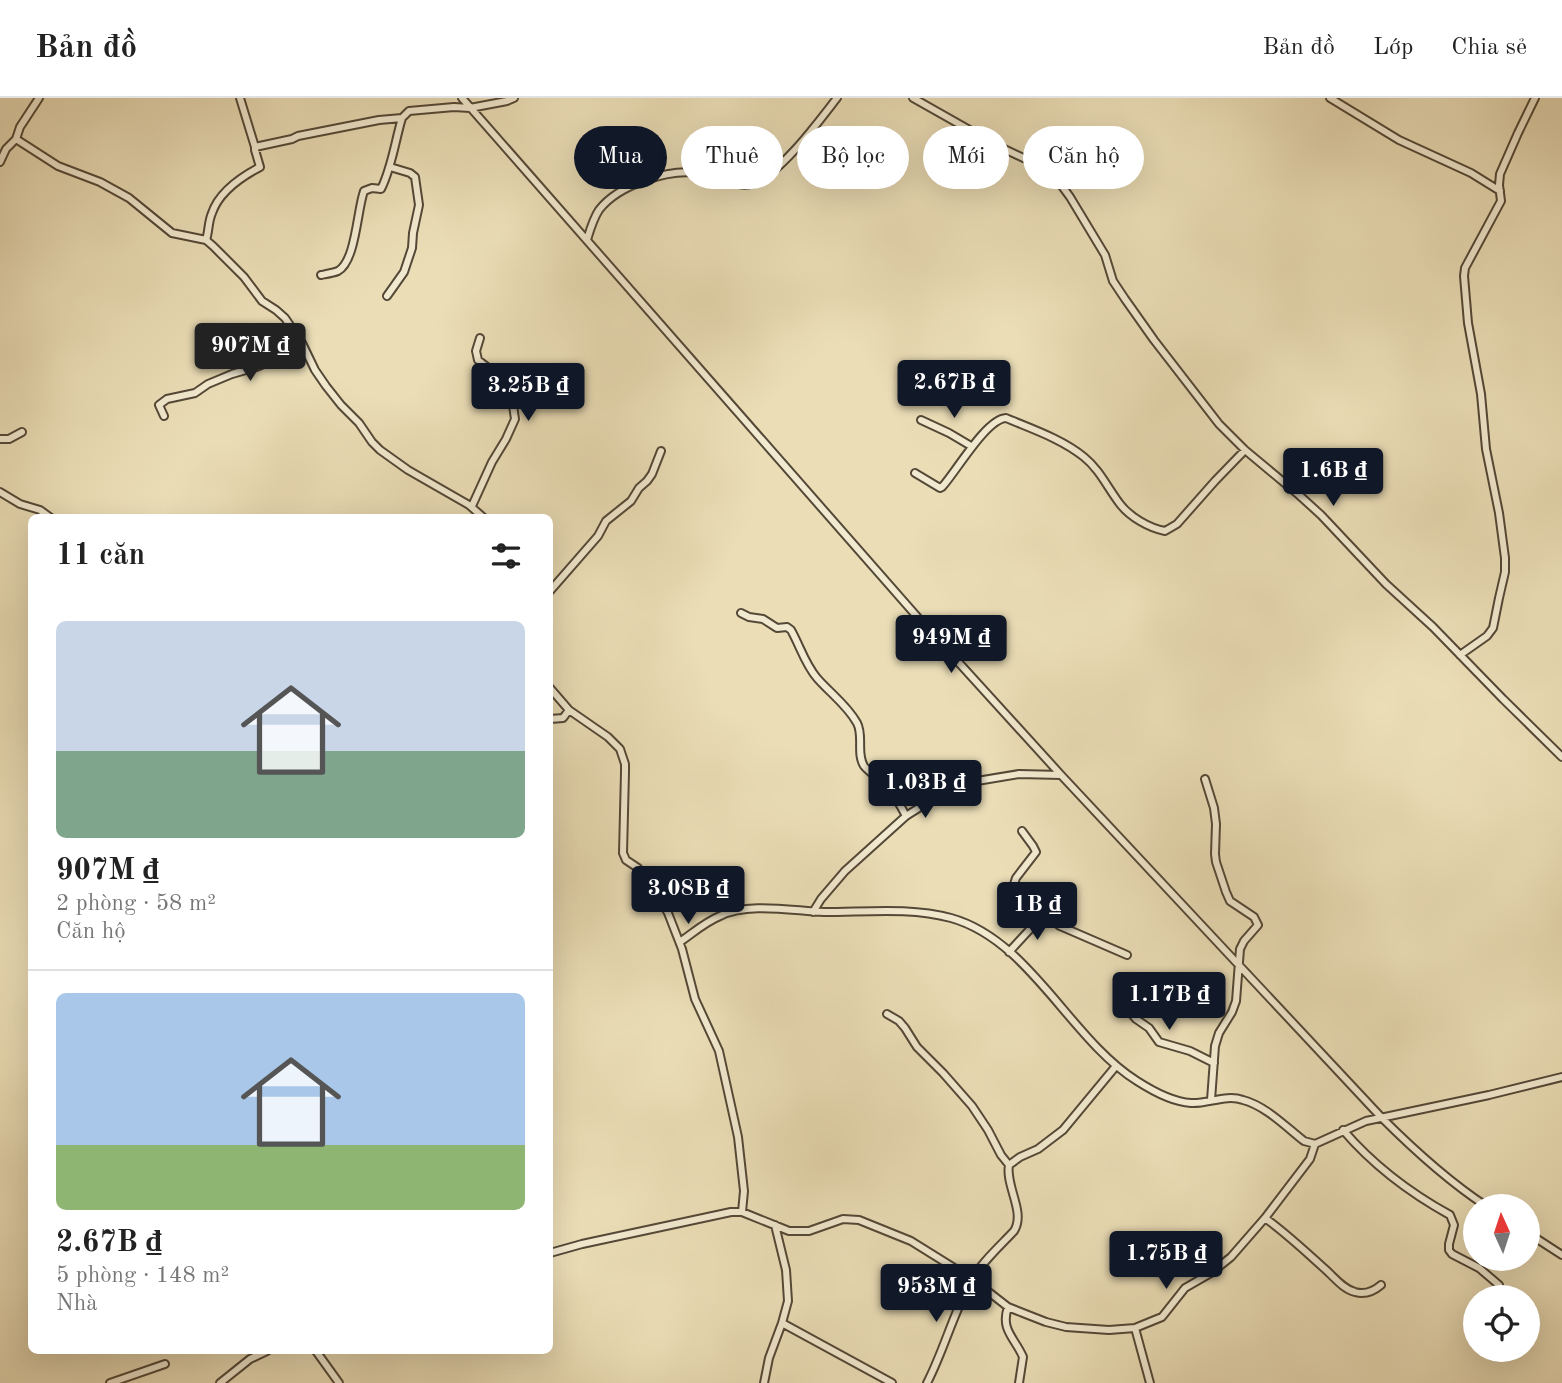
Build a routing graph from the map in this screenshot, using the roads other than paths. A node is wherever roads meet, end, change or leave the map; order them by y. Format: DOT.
graph roads {
  1 [pos="39,98"];
  2 [pos="240,98"];
  3 [pos="462,98"];
  4 [pos="514,98"];
  5 [pos="837,98"];
  6 [pos="914,98"];
  7 [pos="1330,98"];
  8 [pos="1535,98"];
  9 [pos="470,108"];
  10 [pos="402,118"];
  11 [pos="16,139"];
  12 [pos="0,143"];
  13 [pos="256,147"];
  14 [pos="6,149"];
  15 [pos="0,162"];
  16 [pos="390,167"];
  17 [pos="1500,191"];
  18 [pos="206,240"];
  19 [pos="587,240"];
  20 [pos="321,275"];
  21 [pos="387,296"];
  22 [pos="480,338"];
  23 [pos="302,343"];
  24 [pos="164,416"];
  25 [pos="922,420"];
  26 [pos="22,432"];
  27 [pos="0,439"];
  28 [pos="971,446"];
  29 [pos="1245,450"];
  30 [pos="661,451"];
  31 [pos="915,473"];
  32 [pos="0,492"];
  33 [pos="472,506"];
  34 [pos="46,514"];
  35 [pos="480,514"];
  36 [pos="553,588"];
  37 [pos="741,613"];
  38 [pos="1460,655"];
  39 [pos="553,691"];
  40 [pos="569,710"];
  41 [pos="553,719"];
  42 [pos="1562,757"];
  43 [pos="1060,775"];
  44 [pos="1205,779"];
  45 [pos="906,816"];
  46 [pos="1022,831"];
  47 [pos="813,912"];
  48 [pos="1044,914"];
  49 [pos="680,942"];
  50 [pos="1009,952"];
  51 [pos="1127,955"];
  52 [pos="1239,964"];
  53 [pos="1124,996"];
  54 [pos="887,1014"];
  55 [pos="1214,1063"];
  56 [pos="1116,1066"];
  57 [pos="1562,1077"];
  58 [pos="1211,1100"];
  59 [pos="1381,1117"];
  60 [pos="1343,1130"];
  61 [pos="1315,1144"];
  62 [pos="1009,1165"];
  63 [pos="1469,1194"];
  64 [pos="743,1212"];
  65 [pos="1265,1218"];
  66 [pos="775,1225"];
  67 [pos="1540,1241"];
  68 [pos="553,1252"];
  69 [pos="1562,1255"];
  70 [pos="971,1279"];
  71 [pos="1381,1285"];
  72 [pos="1499,1285"];
  73 [pos="1009,1307"];
  74 [pos="782,1323"];
  75 [pos="1135,1328"];
  76 [pos="261,1354"];
  77 [pos="318,1354"];
  78 [pos="166,1364"];
  79 [pos="110,1383"];
  80 [pos="220,1383"];
  81 [pos="339,1383"];
  82 [pos="764,1383"];
  83 [pos="892,1383"];
  84 [pos="928,1383"];
  85 [pos="1018,1383"];
  86 [pos="1150,1383"];
  1 -- 11 [label="street"];
  2 -- 13 [label="street"];
  3 -- 9 [label="street"];
  4 -- 9 [label="street"];
  5 -- 19 [label="street"];
  6 -- 29 [label="street"];
  7 -- 17 [label="street"];
  8 -- 17 [label="street"];
  9 -- 10 [label="street"];
  9 -- 19 [label="street"];
  10 -- 13 [label="street"];
  10 -- 16 [label="street"];
  11 -- 14 [label="street"];
  11 -- 18 [label="street"];
  12 -- 14 [label="street"];
  13 -- 18 [label="street"];
  14 -- 15 [label="street"];
  16 -- 20 [label="street"];
  16 -- 21 [label="street"];
  17 -- 38 [label="street"];
  18 -- 23 [label="street"];
  19 -- 43 [label="street"];
  22 -- 33 [label="street"];
  23 -- 24 [label="street"];
  23 -- 33 [label="street"];
  25 -- 28 [label="street"];
  26 -- 27 [label="street"];
  28 -- 29 [label="street"];
  28 -- 31 [label="street"];
  29 -- 38 [label="street"];
  30 -- 36 [label="street"];
  32 -- 34 [label="street"];
  33 -- 35 [label="street"];
  37 -- 45 [label="street"];
  38 -- 42 [label="street"];
  39 -- 40 [label="street"];
  40 -- 41 [label="street"];
  40 -- 49 [label="street"];
  43 -- 45 [label="street"];
  43 -- 52 [label="street"];
  44 -- 52 [label="street"];
  45 -- 47 [label="street"];
  46 -- 48 [label="street"];
  47 -- 49 [label="street"];
  47 -- 50 [label="street"];
  48 -- 50 [label="street"];
  48 -- 51 [label="street"];
  49 -- 64 [label="street"];
  50 -- 56 [label="street"];
  52 -- 55 [label="street"];
  52 -- 59 [label="street"];
  53 -- 55 [label="street"];
  54 -- 62 [label="street"];
  55 -- 58 [label="street"];
  56 -- 58 [label="street"];
  56 -- 62 [label="street"];
  57 -- 59 [label="street"];
  58 -- 61 [label="street"];
  59 -- 60 [label="street"];
  59 -- 63 [label="street"];
  60 -- 61 [label="street"];
  60 -- 72 [label="street"];
  61 -- 65 [label="street"];
  62 -- 70 [label="street"];
  64 -- 66 [label="street"];
  64 -- 68 [label="street"];
  65 -- 71 [label="street"];
  65 -- 75 [label="street"];
  66 -- 70 [label="street"];
  66 -- 74 [label="street"];
  67 -- 69 [label="street"];
  70 -- 73 [label="street"];
  70 -- 84 [label="street"];
  73 -- 75 [label="street"];
  73 -- 85 [label="street"];
  74 -- 82 [label="street"];
  74 -- 83 [label="street"];
  75 -- 86 [label="street"];
  76 -- 80 [label="street"];
  77 -- 81 [label="street"];
  78 -- 79 [label="street"];
}
